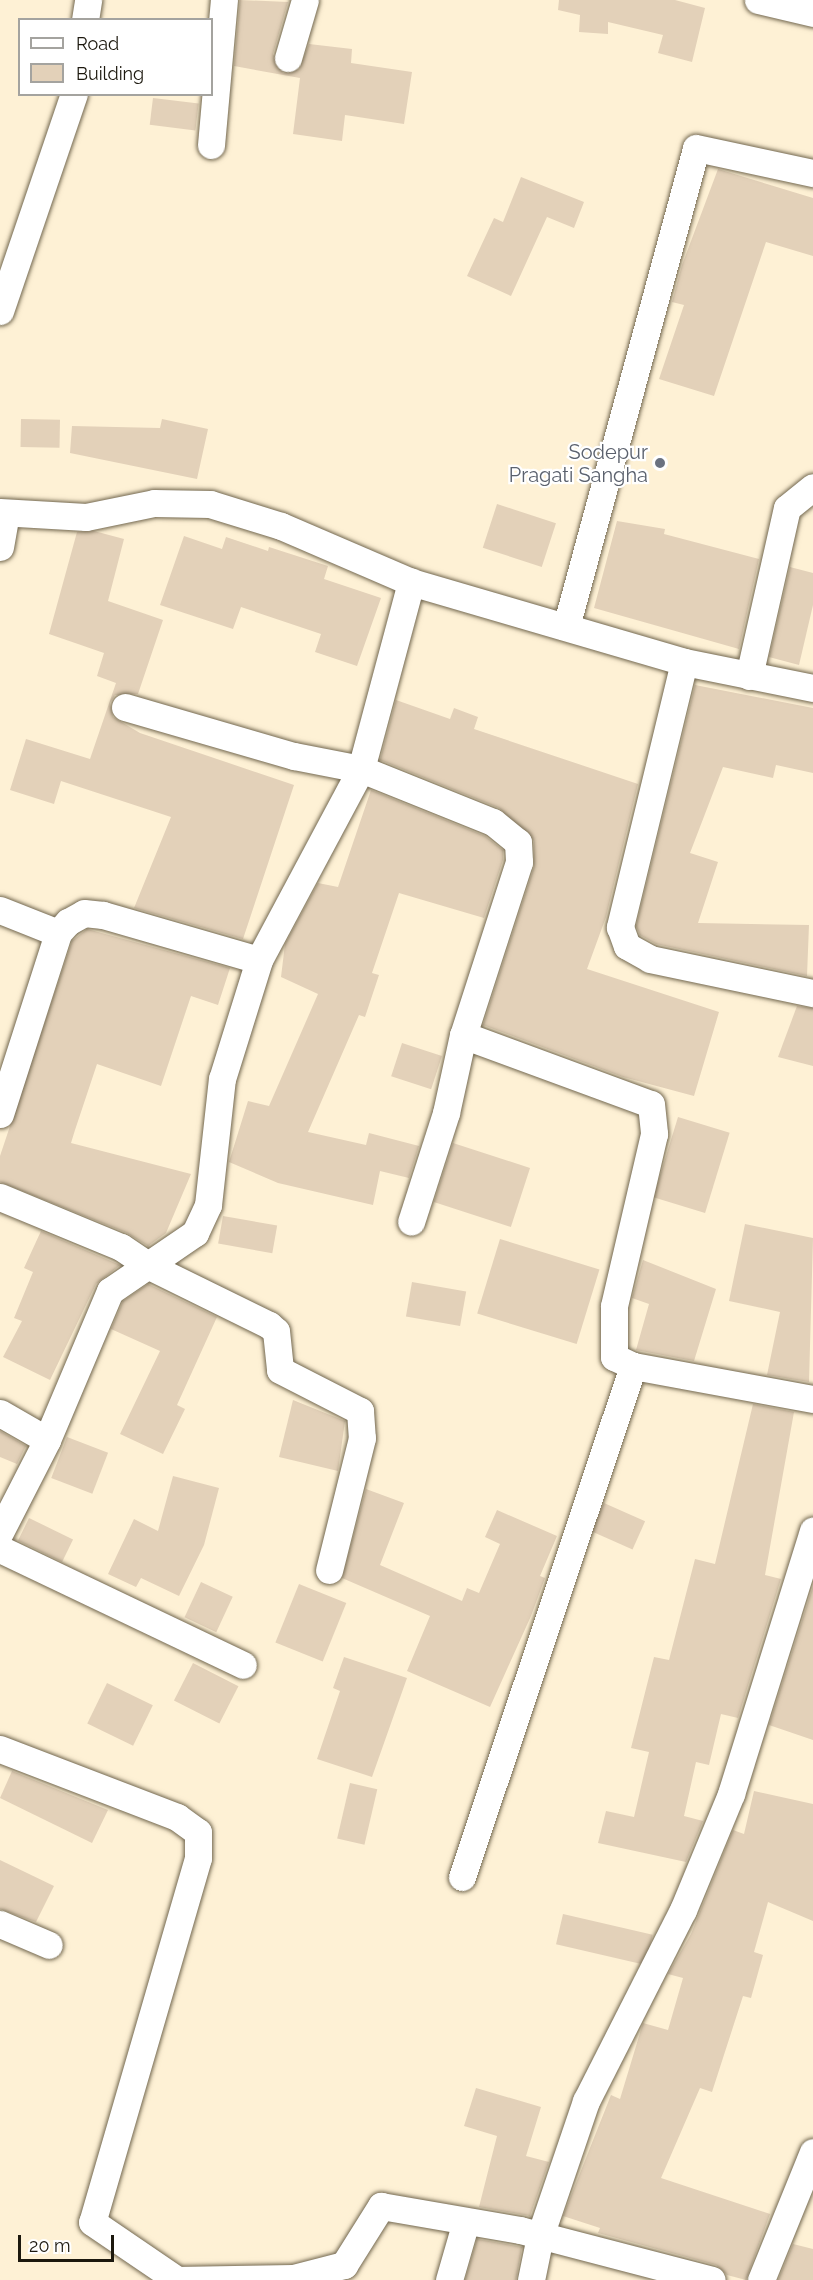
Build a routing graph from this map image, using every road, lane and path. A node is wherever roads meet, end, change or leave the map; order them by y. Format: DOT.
graph roads {
  1 [pos="88,0"];
  2 [pos="224,0"];
  3 [pos="305,0"];
  4 [pos="758,0"];
  5 [pos="813,13"];
  6 [pos="85,18"];
  7 [pos="288,58"];
  8 [pos="73,96"];
  9 [pos="211,144"];
  10 [pos="813,173"];
  11 [pos="0,311"];
  12 [pos="813,487"];
  13 [pos="3,513"];
  14 [pos="0,548"];
  15 [pos="411,582"];
  16 [pos="566,627"];
  17 [pos="684,662"];
  18 [pos="749,676"];
  19 [pos="813,688"];
  20 [pos="125,707"];
  21 [pos="361,770"];
  22 [pos="0,910"];
  23 [pos="58,933"];
  24 [pos="259,960"];
  25 [pos="813,993"];
  26 [pos="463,1035"];
  27 [pos="0,1114"];
  28 [pos="0,1197"];
  29 [pos="411,1222"];
  30 [pos="149,1266"];
  31 [pos="633,1366"];
  32 [pos="813,1399"];
  33 [pos="0,1413"];
  34 [pos="47,1440"];
  35 [pos="813,1530"];
  36 [pos="0,1532"];
  37 [pos="0,1549"];
  38 [pos="329,1570"];
  39 [pos="243,1665"];
  40 [pos="0,1749"];
  41 [pos="462,1877"];
  42 [pos="0,1924"];
  43 [pos="49,1945"];
  44 [pos="813,2151"];
  45 [pos="466,2221"];
  46 [pos="540,2236"];
  47 [pos="175,2280"];
  48 [pos="449,2280"];
  49 [pos="531,2280"];
  50 [pos="712,2280"];
  51 [pos="761,2280"];
  1 -- 6 [label="street"];
  2 -- 9 [label="street"];
  3 -- 7 [label="street"];
  4 -- 5 [label="street"];
  8 -- 11 [label="street"];
  10 -- 16 [label="street"];
  12 -- 18 [label="street"];
  13 -- 14 [label="street"];
  13 -- 15 [label="street"];
  15 -- 16 [label="street"];
  15 -- 21 [label="street"];
  16 -- 17 [label="street"];
  17 -- 18 [label="street"];
  17 -- 25 [label="street"];
  18 -- 19 [label="street"];
  20 -- 21 [label="street"];
  21 -- 24 [label="street"];
  21 -- 26 [label="street"];
  22 -- 23 [label="street"];
  23 -- 24 [label="street"];
  23 -- 27 [label="street"];
  24 -- 30 [label="street"];
  26 -- 29 [label="street"];
  26 -- 31 [label="street"];
  28 -- 30 [label="street"];
  30 -- 34 [label="street"];
  30 -- 38 [label="street"];
  31 -- 32 [label="street"];
  31 -- 41 [label="street"];
  33 -- 34 [label="street"];
  34 -- 36 [label="street"];
  35 -- 46 [label="street"];
  37 -- 39 [label="street"];
  40 -- 47 [label="street"];
  42 -- 43 [label="street"];
  44 -- 51 [label="street"];
  45 -- 46 [label="street"];
  45 -- 47 [label="street"];
  45 -- 48 [label="street"];
  46 -- 49 [label="street"];
  46 -- 50 [label="street"];
}
